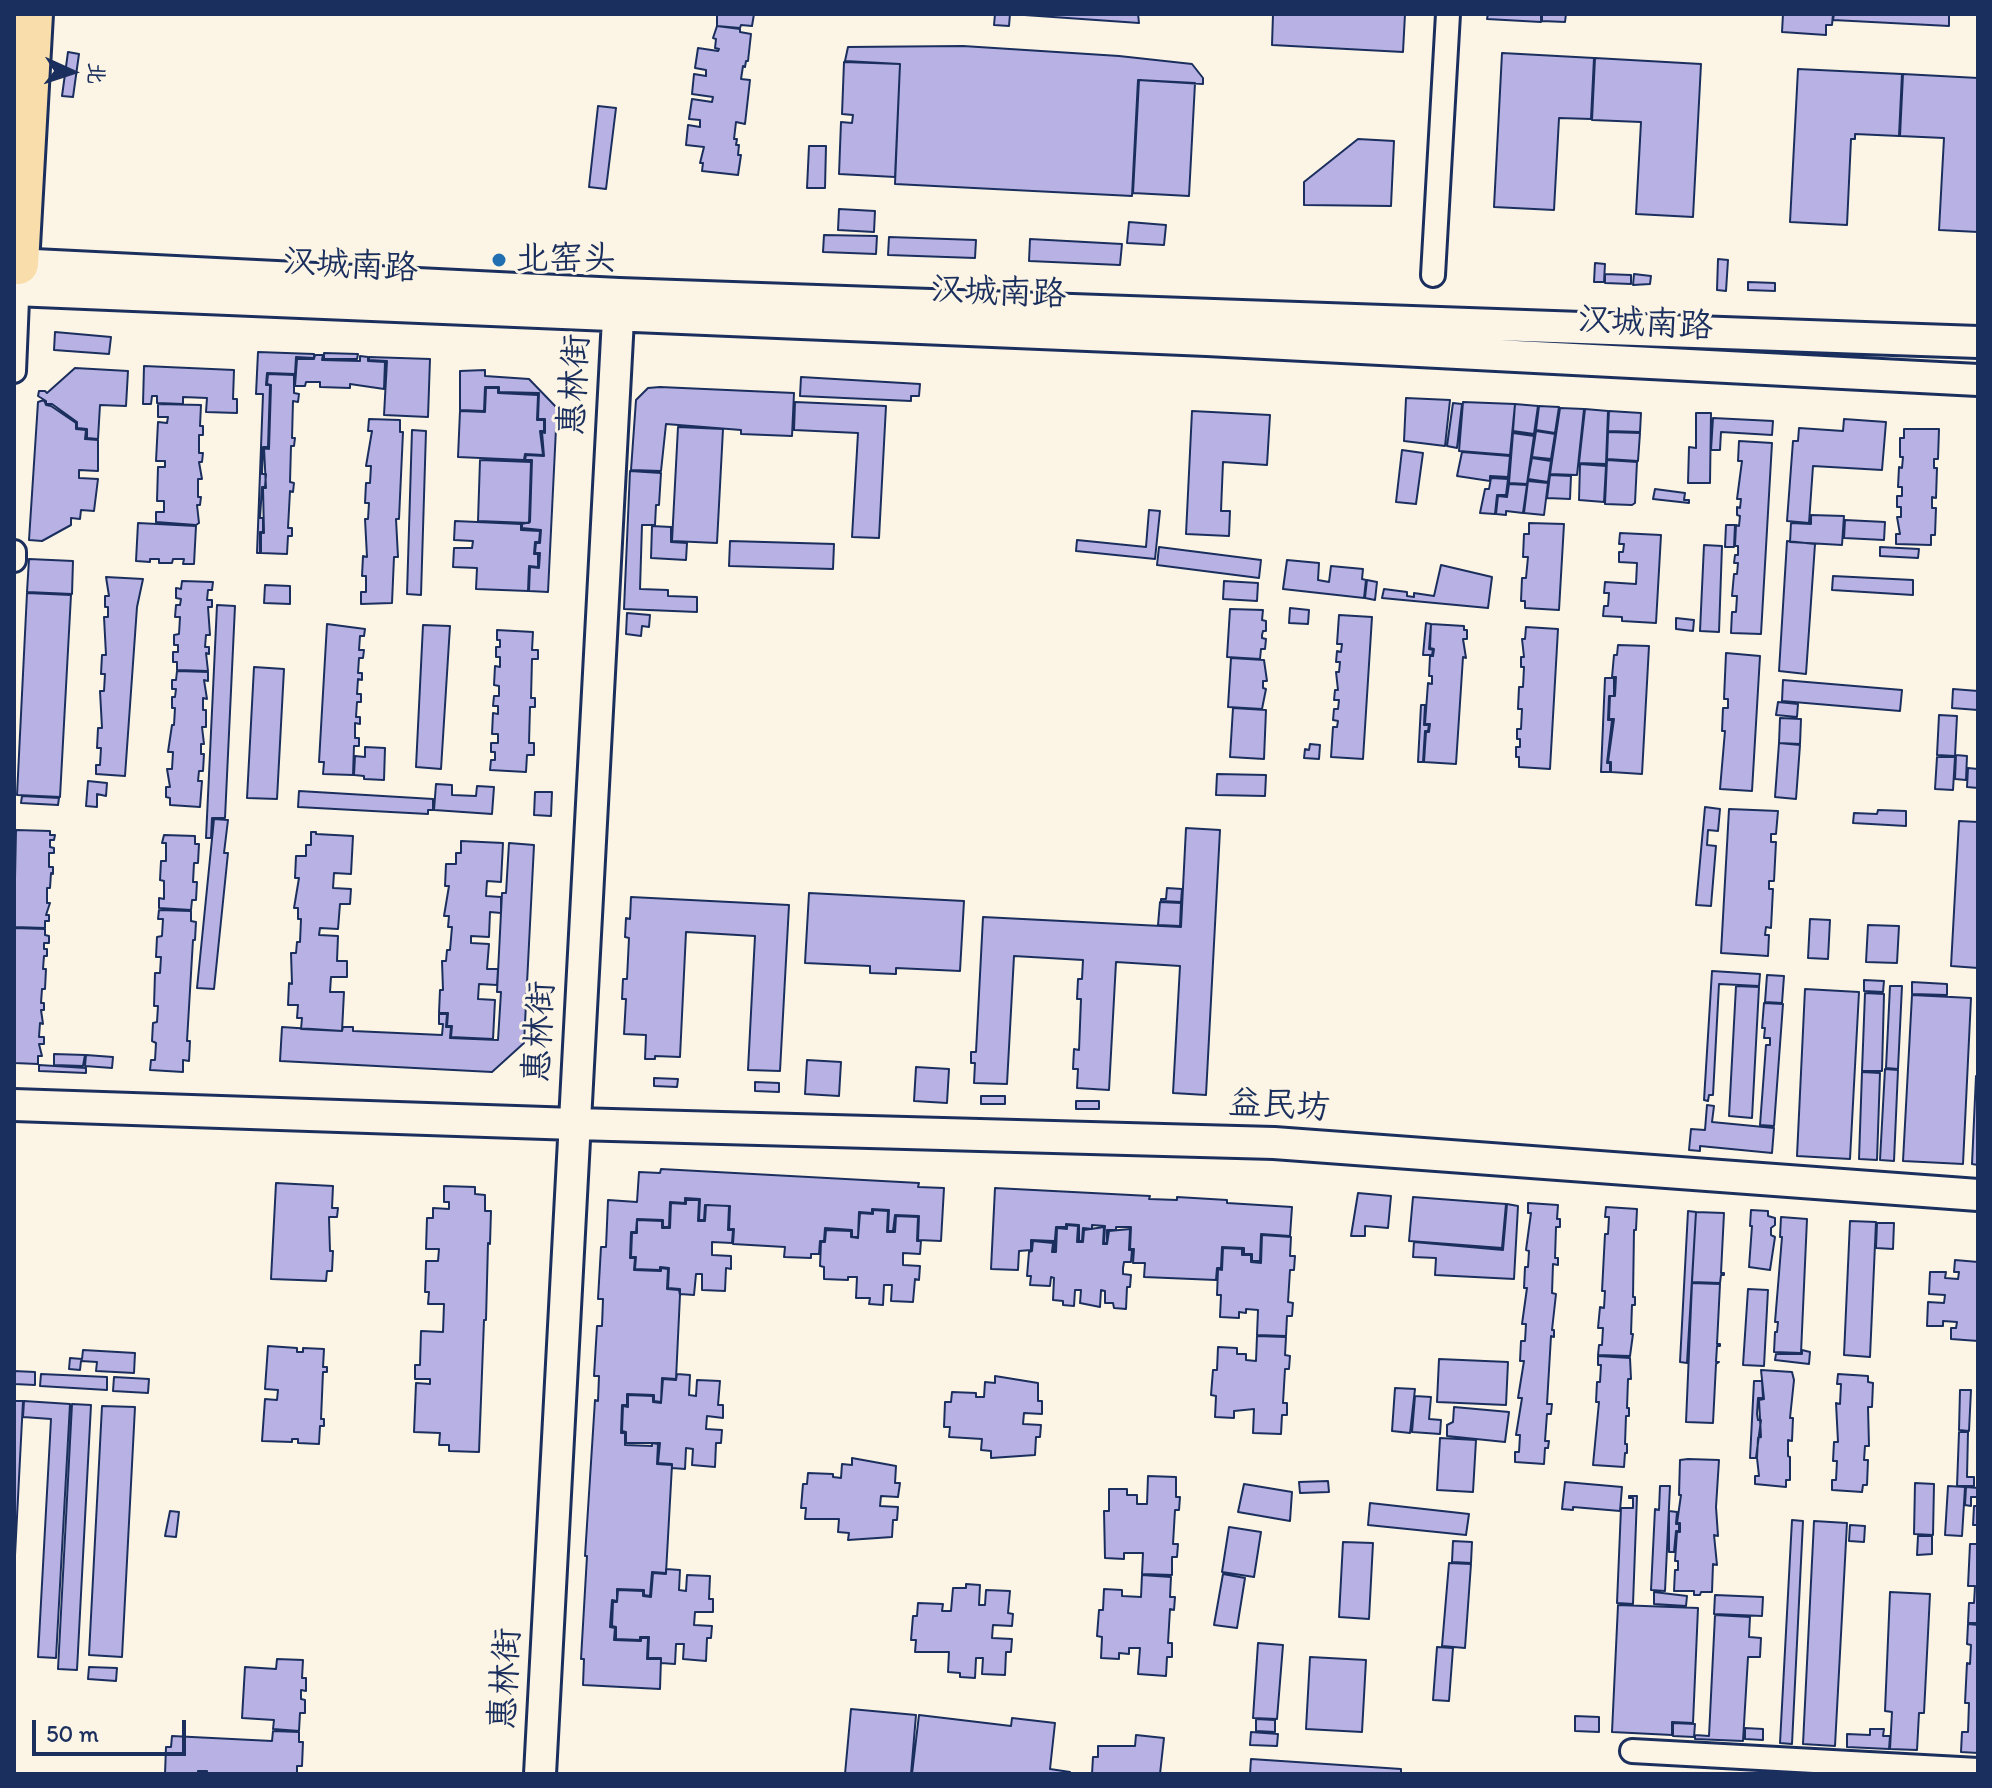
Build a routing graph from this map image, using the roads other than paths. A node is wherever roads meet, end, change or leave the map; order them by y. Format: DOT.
graph roads {
  1 [pos="32,14"];
  2 [pos="1448,14"];
  3 [pos="1433,275"];
  4 [pos="16,277"];
  5 [pos="618,305"];
  6 [pos="1978,342"];
  7 [pos="14,371"];
  8 [pos="1978,380"];
  9 [pos="14,552"];
  10 [pos="14,560"];
  11 [pos="14,1105"];
  12 [pos="575,1124"];
  13 [pos="1978,1195"];
  14 [pos="1632,1751"];
  15 [pos="1978,1770"];
  16 [pos="540,1774"];
  1 -- 4 [label="highway"];
  2 -- 3 [label="street"];
  4 -- 5 [label="street, 汉城南路"];
  4 -- 7 [label="street"];
  5 -- 6 [label="street, 汉城南路"];
  5 -- 8 [label="street, 汉城南路"];
  5 -- 12 [label="street, 惠林街"];
  9 -- 10 [label="street"];
  11 -- 12 [label="street, 益民坊"];
  12 -- 13 [label="street, 益民坊"];
  12 -- 16 [label="street, 惠林街"];
  14 -- 15 [label="street"];
}
